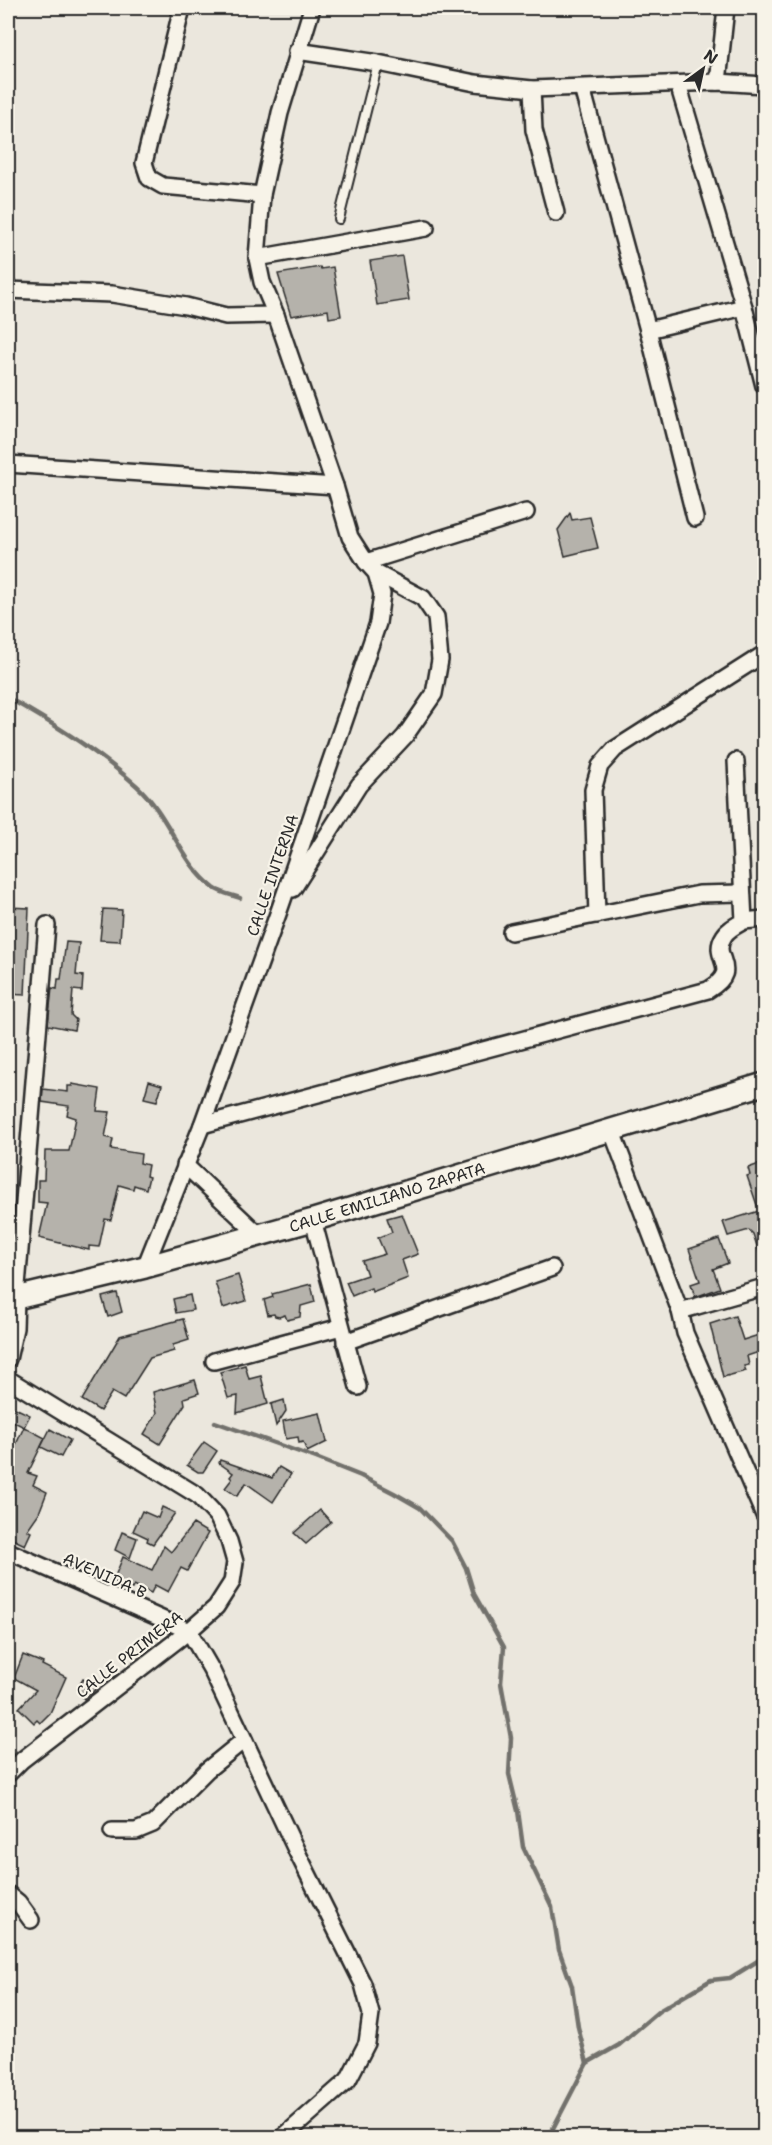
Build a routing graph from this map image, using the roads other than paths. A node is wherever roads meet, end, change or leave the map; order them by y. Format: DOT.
graph roads {
  1 [pos="182,8"];
  2 [pos="312,8"];
  3 [pos="726,8"];
  4 [pos="297,51"];
  5 [pos="378,63"];
  6 [pos="718,82"];
  7 [pos="678,84"];
  8 [pos="765,85"];
  9 [pos="582,88"];
  10 [pos="532,89"];
  11 [pos="262,195"];
  12 [pos="556,213"];
  13 [pos="339,219"];
  14 [pos="426,228"];
  15 [pos="257,258"];
  16 [pos="8,290"];
  17 [pos="744,307"];
  18 [pos="276,315"];
  19 [pos="648,330"];
  20 [pos="765,386"];
  21 [pos="8,464"];
  22 [pos="335,486"];
  23 [pos="526,512"];
  24 [pos="695,518"];
  25 [pos="371,568"];
  26 [pos="765,654"];
  27 [pos="736,761"];
  28 [pos="741,893"];
  29 [pos="279,911"];
  30 [pos="597,915"];
  31 [pos="765,919"];
  32 [pos="744,921"];
  33 [pos="47,925"];
  34 [pos="511,932"];
  35 [pos="765,1084"];
  36 [pos="202,1125"];
  37 [pos="611,1129"];
  38 [pos="185,1165"];
  39 [pos="313,1220"];
  40 [pos="259,1235"];
  41 [pos="144,1267"];
  42 [pos="552,1268"];
  43 [pos="765,1287"];
  44 [pos="12,1299"];
  45 [pos="680,1311"];
  46 [pos="343,1334"];
  47 [pos="8,1359"];
  48 [pos="214,1361"];
  49 [pos="8,1379"];
  50 [pos="358,1387"];
  51 [pos="765,1515"];
  52 [pos="8,1551"];
  53 [pos="189,1631"];
  54 [pos="244,1740"];
  55 [pos="8,1753"];
  56 [pos="22,1760"];
  57 [pos="8,1774"];
  58 [pos="112,1831"];
  59 [pos="8,1894"];
  60 [pos="31,1920"];
  61 [pos="282,2138"];
  1 -- 11 [label="street"];
  2 -- 4 [label="street"];
  3 -- 6 [label="street"];
  4 -- 5 [label="street"];
  4 -- 11 [label="street"];
  5 -- 10 [label="street"];
  5 -- 13 [label="lane"];
  6 -- 7 [label="street"];
  6 -- 8 [label="street"];
  7 -- 9 [label="street"];
  7 -- 17 [label="street"];
  9 -- 10 [label="street"];
  9 -- 19 [label="street"];
  10 -- 12 [label="street"];
  11 -- 15 [label="street"];
  14 -- 15 [label="street"];
  15 -- 18 [label="street"];
  16 -- 18 [label="street"];
  17 -- 19 [label="street"];
  17 -- 20 [label="street"];
  18 -- 22 [label="street"];
  19 -- 24 [label="street"];
  21 -- 22 [label="street"];
  22 -- 25 [label="street"];
  23 -- 25 [label="street"];
  25 -- 29 [label="street, CALLE INTERNA"];
  25 -- 29 [label="street"];
  26 -- 30 [label="street"];
  27 -- 28 [label="street"];
  28 -- 30 [label="street"];
  28 -- 32 [label="street"];
  29 -- 36 [label="street, CALLE INTERNA"];
  30 -- 34 [label="street"];
  31 -- 32 [label="street"];
  32 -- 36 [label="street"];
  33 -- 44 [label="street"];
  35 -- 37 [label="main road, CALLE EMILIANO ZAPATA"];
  36 -- 38 [label="street, CALLE INTERNA"];
  37 -- 39 [label="main road, CALLE EMILIANO ZAPATA"];
  37 -- 45 [label="street"];
  38 -- 40 [label="street"];
  38 -- 41 [label="street, CALLE INTERNA"];
  39 -- 40 [label="main road, CALLE EMILIANO ZAPATA"];
  39 -- 46 [label="street"];
  40 -- 41 [label="main road, CALLE EMILIANO ZAPATA"];
  41 -- 44 [label="main road, CALLE EMILIANO ZAPATA"];
  42 -- 46 [label="street"];
  43 -- 45 [label="street"];
  44 -- 47 [label="street"];
  45 -- 51 [label="street"];
  46 -- 48 [label="street"];
  46 -- 50 [label="street"];
  49 -- 53 [label="street, CALLE PRIMERA"];
  52 -- 53 [label="street, AVENIDA B"];
  53 -- 54 [label="street"];
  53 -- 56 [label="street, CALLE PRIMERA"];
  54 -- 58 [label="street"];
  54 -- 61 [label="street"];
  55 -- 56 [label="street"];
  56 -- 57 [label="street, CALLE PRIMERA"];
  59 -- 60 [label="street"];
}
